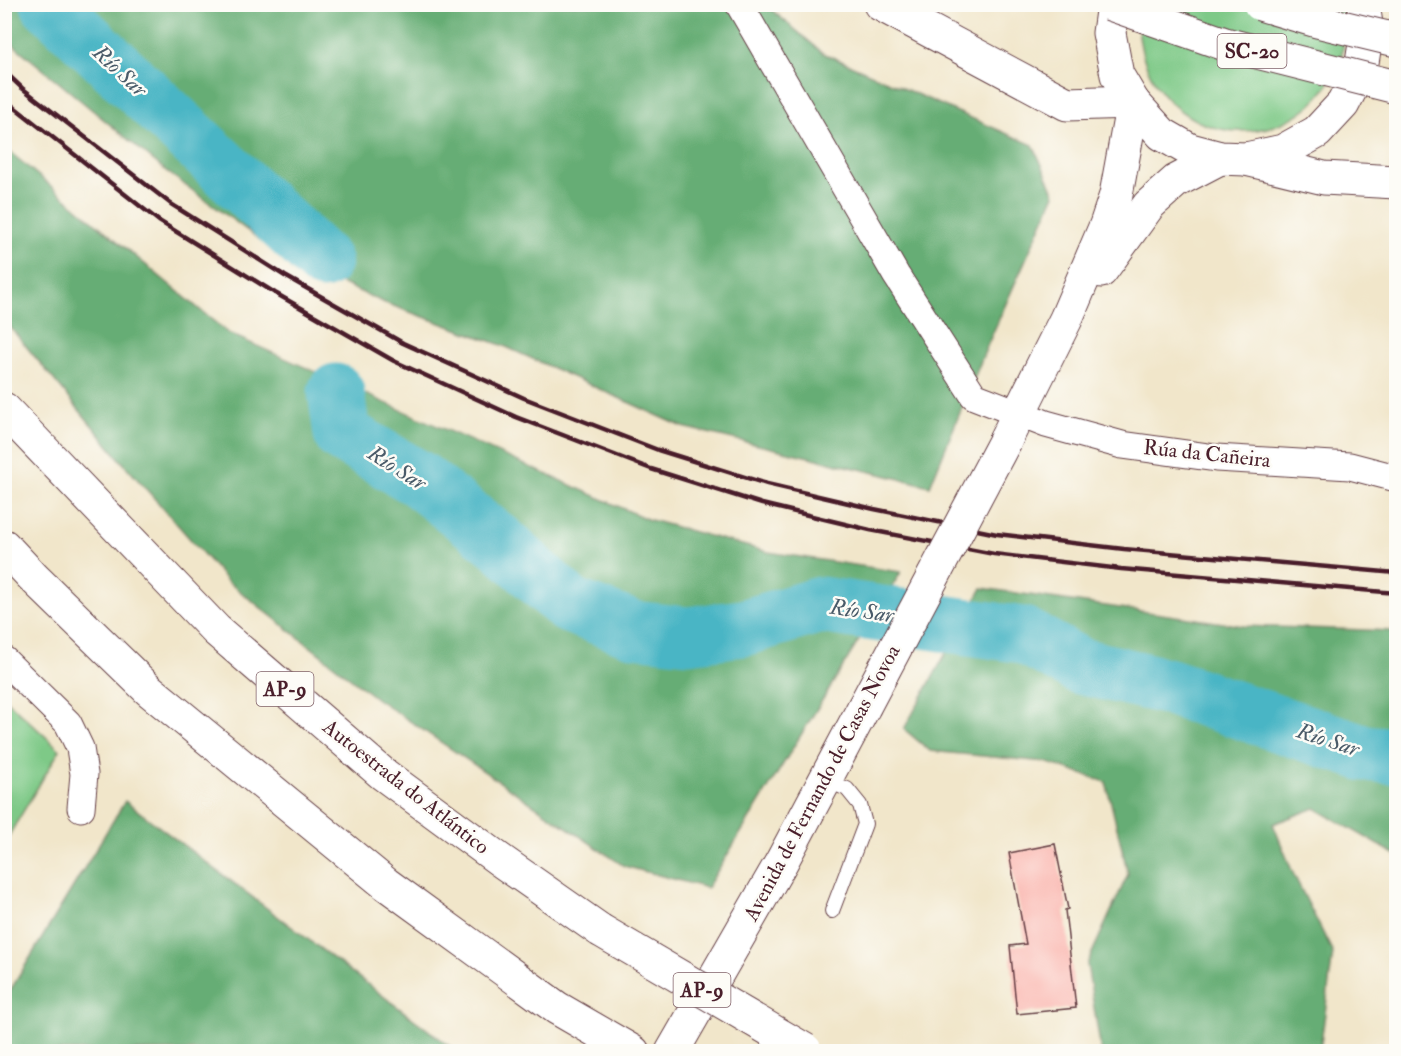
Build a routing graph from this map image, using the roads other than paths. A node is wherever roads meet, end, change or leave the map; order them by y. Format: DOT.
graph roads {
  1 [pos="739,4"];
  2 [pos="880,4"];
  3 [pos="1112,4"];
  4 [pos="1260,4"];
  5 [pos="1363,4"];
  6 [pos="1396,40"];
  7 [pos="1396,87"];
  8 [pos="1133,102"];
  9 [pos="1233,158"];
  10 [pos="1396,182"];
  11 [pos="1066,319"];
  12 [pos="4,409"];
  13 [pos="1012,428"];
  14 [pos="1396,478"];
  15 [pos="4,546"];
  16 [pos="4,660"];
  17 [pos="826,780"];
  18 [pos="81,808"];
  19 [pos="832,911"];
  20 [pos="806,1051"];
  21 [pos="633,1052"];
  22 [pos="672,1052"];
  1 -- 13 [label="street, Rúa da Cañeira"];
  2 -- 8 [label="main road"];
  3 -- 7 [label="main road, SC-20, bridge"];
  3 -- 8 [label="main road, Avenida de Fernando de Casas Novoa"];
  4 -- 6 [label="main road, SC-20, bridge"];
  5 -- 9 [label="main road, Avenida de Fernando de Casas Novoa"];
  8 -- 9 [label="main road, Avenida de Fernando de Casas Novoa"];
  8 -- 11 [label="main road, Avenida de Fernando de Casas Novoa"];
  9 -- 10 [label="main road"];
  9 -- 11 [label="main road, Avenida de Fernando de Casas Novoa"];
  11 -- 13 [label="main road, Avenida de Fernando de Casas Novoa"];
  12 -- 20 [label="main road, Autoestrada do Atlántico / AP-9, bridge"];
  13 -- 14 [label="street, Rúa da Cañeira"];
  13 -- 17 [label="main road, Avenida de Fernando de Casas Novoa, bridge"];
  15 -- 21 [label="main road"];
  16 -- 18 [label="street"];
  17 -- 19 [label="lane"];
  17 -- 22 [label="main road, Avenida de Fernando de Casas Novoa"];
}
